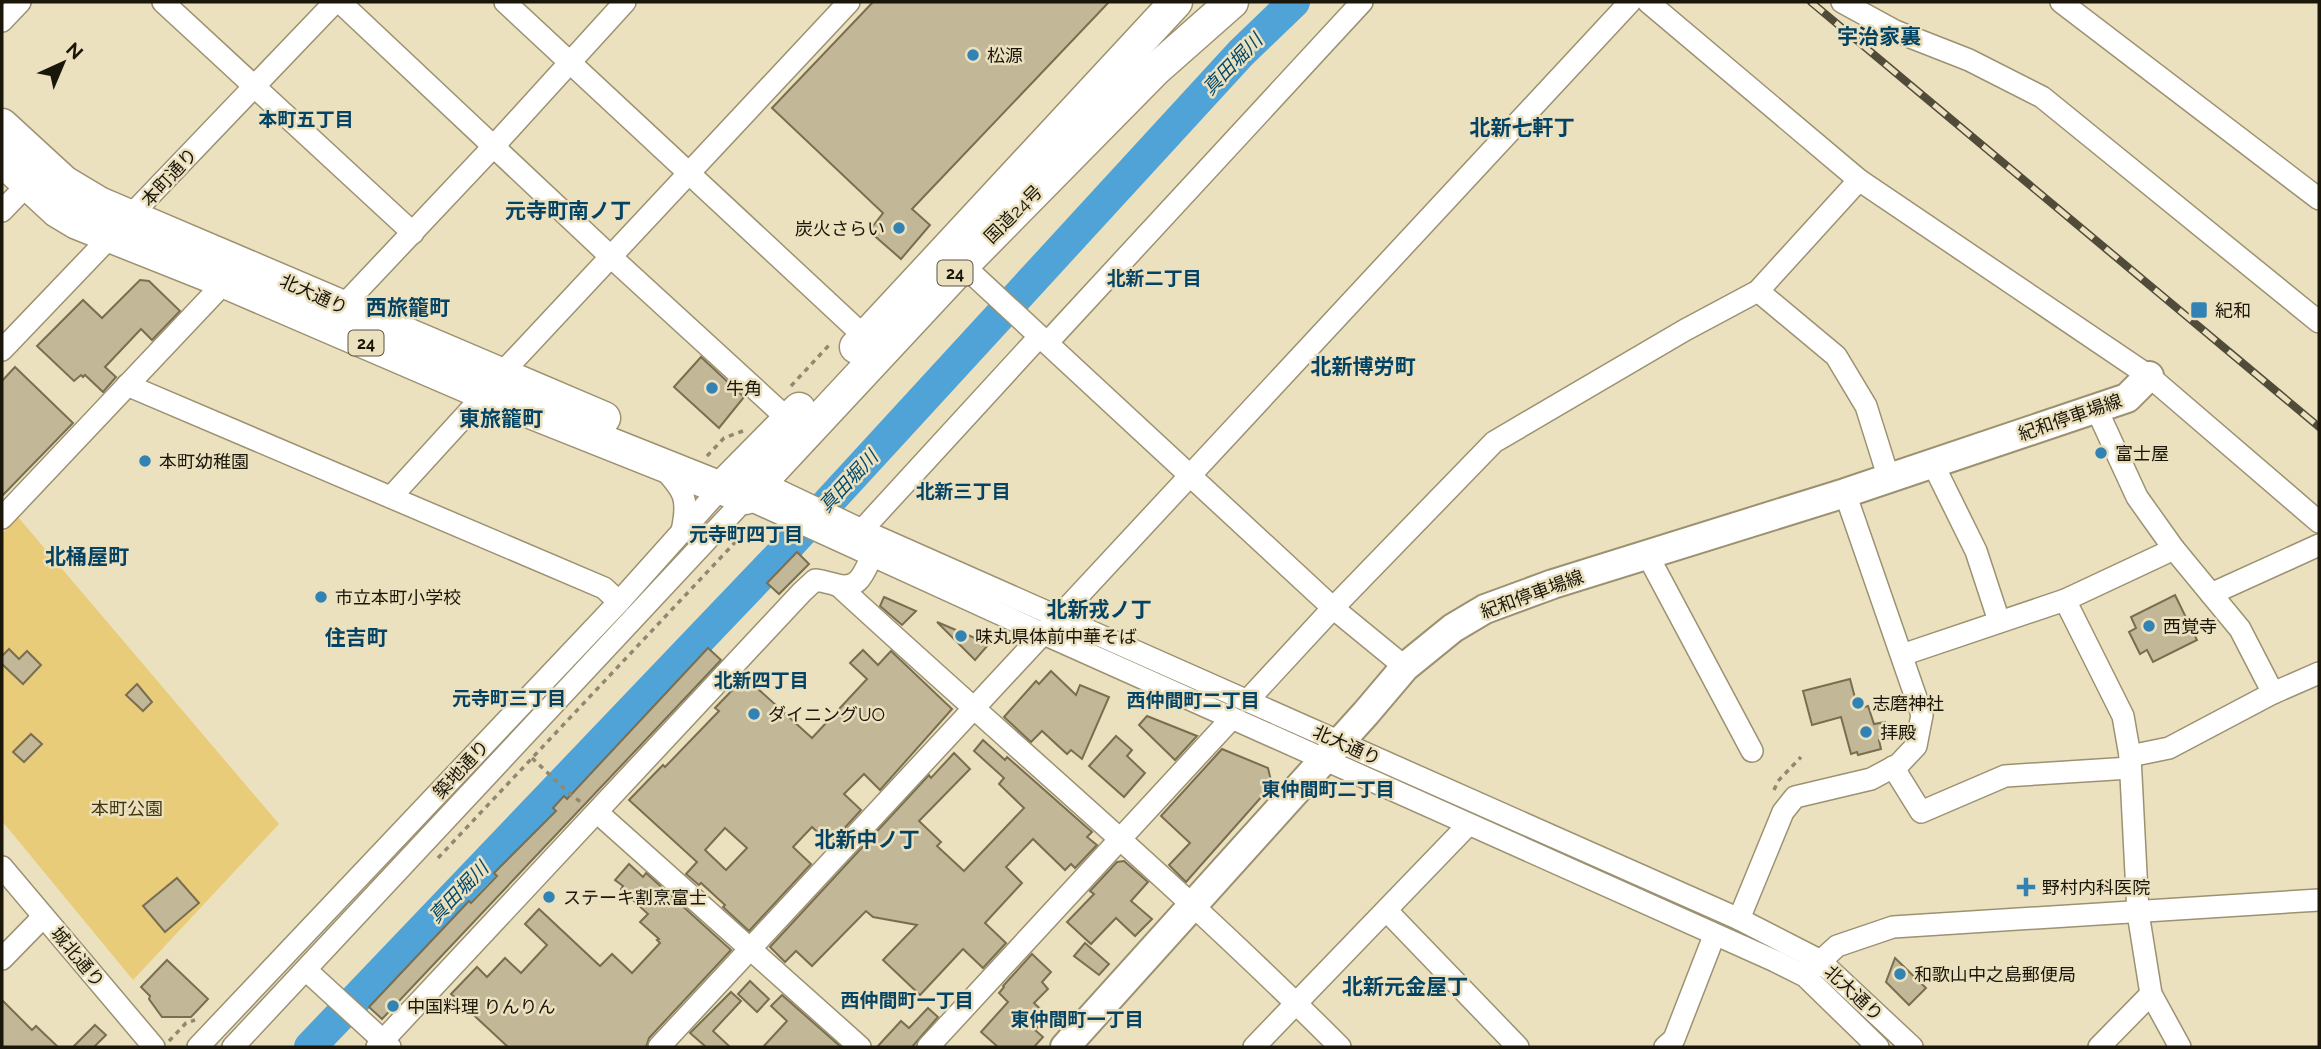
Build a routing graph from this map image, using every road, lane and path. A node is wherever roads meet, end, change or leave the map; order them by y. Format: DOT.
graph roads {
  1 [pos="20,2"];
  2 [pos="163,2"];
  3 [pos="335,2"];
  4 [pos="340,2"];
  5 [pos="505,2"];
  6 [pos="625,2"];
  7 [pos="849,2"];
  8 [pos="1176,2"];
  9 [pos="1217,2"];
  10 [pos="1232,2"];
  11 [pos="1362,2"];
  12 [pos="1630,2"];
  13 [pos="1842,2"];
  14 [pos="2070,4"];
  15 [pos="1655,7"];
  16 [pos="2,21"];
  17 [pos="571,62"];
  18 [pos="1155,70"];
  19 [pos="254,87"];
  20 [pos="2,125"];
  21 [pos="493,147"];
  22 [pos="2,160"];
  23 [pos="689,171"];
  24 [pos="1859,180"];
  25 [pos="27,184"];
  26 [pos="2319,199"];
  27 [pos="2,211"];
  28 [pos="122,226"];
  29 [pos="413,233"];
  30 [pos="610,256"];
  31 [pos="954,257"];
  32 [pos="225,282"];
  33 [pos="1758,291"];
  34 [pos="342,307"];
  35 [pos="2319,321"];
  36 [pos="865,337"];
  37 [pos="1043,340"];
  38 [pos="2,350"];
  39 [pos="2149,376"];
  40 [pos="493,384"];
  41 [pos="127,385"];
  42 [pos="2096,408"];
  43 [pos="789,420"];
  44 [pos="656,460"];
  45 [pos="1933,464"];
  46 [pos="1189,476"];
  47 [pos="1889,479"];
  48 [pos="741,485"];
  49 [pos="1845,493"];
  50 [pos="391,498"];
  51 [pos="2,518"];
  52 [pos="2319,522"];
  53 [pos="862,530"];
  54 [pos="682,533"];
  55 [pos="2319,545"];
  56 [pos="2174,549"];
  57 [pos="872,556"];
  58 [pos="1648,556"];
  59 [pos="839,586"];
  60 [pos="2210,594"];
  61 [pos="2065,600"];
  62 [pos="619,601"];
  63 [pos="1332,608"];
  64 [pos="1060,617"];
  65 [pos="1998,621"];
  66 [pos="1044,634"];
  67 [pos="1902,655"];
  68 [pos="1405,667"];
  69 [pos="2319,673"];
  70 [pos="2273,693"];
  71 [pos="1248,701"];
  72 [pos="974,710"];
  73 [pos="1232,718"];
  74 [pos="516,742"];
  75 [pos="1332,751"];
  76 [pos="1752,751"];
  77 [pos="2130,762"];
  78 [pos="1893,767"];
  79 [pos="571,795"];
  80 [pos="598,813"];
  81 [pos="1468,825"];
  82 [pos="1119,838"];
  83 [pos="2,867"];
  84 [pos="2319,900"];
  85 [pos="1194,906"];
  86 [pos="1387,912"];
  87 [pos="2138,913"];
  88 [pos="43,917"];
  89 [pos="1739,919"];
  90 [pos="1714,936"];
  91 [pos="751,950"];
  92 [pos="2,959"];
  93 [pos="1812,968"];
  94 [pos="306,971"];
  95 [pos="2151,994"];
  96 [pos="1296,1003"];
  97 [pos="186,1023"];
  98 [pos="383,1045"];
  99 [pos="1674,1045"];
  100 [pos="154,1047"];
  101 [pos="163,1047"];
  102 [pos="198,1047"];
  103 [pos="233,1047"];
  104 [pos="659,1047"];
  105 [pos="860,1047"];
  106 [pos="928,1047"];
  107 [pos="1065,1047"];
  108 [pos="1254,1047"];
  109 [pos="1339,1047"];
  110 [pos="1518,1047"];
  111 [pos="1878,1047"];
  112 [pos="1912,1047"];
  113 [pos="2099,1047"];
  114 [pos="2180,1047"];
  1 -- 16 [label="street"];
  2 -- 19 [label="street"];
  3 -- 19 [label="street, 本町通り"];
  4 -- 21 [label="street"];
  5 -- 17 [label="street"];
  6 -- 17 [label="street"];
  7 -- 23 [label="street"];
  8 -- 31 [label="highway, 国道24号 / 24"];
  9 -- 18 [label="highway"];
  10 -- 18 [label="highway, 国道24号 / 24"];
  11 -- 37 [label="street"];
  12 -- 46 [label="street"];
  13 -- 35 [label="street"];
  14 -- 26 [label="street"];
  15 -- 24 [label="street"];
  17 -- 21 [label="street"];
  17 -- 23 [label="street"];
  18 -- 31 [label="highway, 国道24号 / 24"];
  19 -- 28 [label="street, 本町通り"];
  19 -- 29 [label="street"];
  20 -- 28 [label="highway, 北大通り / 24"];
  21 -- 29 [label="street"];
  21 -- 30 [label="street"];
  22 -- 25 [label="highway, 北大通り / 24"];
  23 -- 30 [label="street"];
  23 -- 36 [label="street"];
  24 -- 33 [label="street"];
  24 -- 39 [label="street"];
  25 -- 27 [label="street"];
  25 -- 28 [label="highway, 北大通り / 24"];
  28 -- 32 [label="highway, 北大通り / 24"];
  28 -- 34 [label="highway, 北大通り / 24"];
  28 -- 38 [label="street, 本町通り"];
  29 -- 34 [label="street"];
  30 -- 40 [label="street"];
  30 -- 43 [label="street"];
  31 -- 36 [label="highway, 国道24号 / 24"];
  31 -- 37 [label="street"];
  31 -- 48 [label="highway, 国道24号 / 24"];
  32 -- 40 [label="highway, 北大通り / 24"];
  32 -- 41 [label="street"];
  33 -- 47 [label="street"];
  33 -- 63 [label="street"];
  34 -- 40 [label="highway, 北大通り / 24"];
  36 -- 43 [label="highway, 国道24号 / 24"];
  37 -- 46 [label="street"];
  37 -- 53 [label="street"];
  39 -- 42 [label="main road, 紀和停車場線"];
  39 -- 52 [label="street"];
  40 -- 44 [label="highway, 北大通り / 24"];
  40 -- 48 [label="highway, 北大通り / 24"];
  40 -- 50 [label="street"];
  41 -- 50 [label="street"];
  41 -- 51 [label="street"];
  42 -- 45 [label="main road, 紀和停車場線"];
  42 -- 56 [label="street"];
  43 -- 48 [label="highway, 国道24号 / 24"];
  44 -- 48 [label="highway, 北大通り / 24"];
  44 -- 54 [label="street"];
  45 -- 47 [label="main road, 紀和停車場線"];
  45 -- 65 [label="street"];
  46 -- 63 [label="street"];
  46 -- 64 [label="street"];
  47 -- 49 [label="main road, 紀和停車場線"];
  48 -- 53 [label="street, 北大通り"];
  48 -- 54 [label="street, 築地通り"];
  48 -- 57 [label="street, 北大通り"];
  48 -- 74 [label="street, 築地通り"];
  49 -- 58 [label="main road, 紀和停車場線"];
  49 -- 67 [label="street"];
  50 -- 62 [label="street"];
  53 -- 64 [label="street, 北大通り"];
  54 -- 62 [label="street, 築地通り"];
  55 -- 60 [label="street"];
  56 -- 60 [label="street"];
  56 -- 61 [label="street"];
  57 -- 59 [label="street"];
  57 -- 66 [label="street, 北大通り"];
  58 -- 68 [label="main road, 紀和停車場線"];
  58 -- 76 [label="street"];
  59 -- 72 [label="street"];
  59 -- 80 [label="street"];
  60 -- 70 [label="street"];
  61 -- 65 [label="street"];
  61 -- 77 [label="street"];
  62 -- 102 [label="street, 築地通り"];
  63 -- 68 [label="street"];
  63 -- 71 [label="street"];
  64 -- 66 [label="street"];
  64 -- 71 [label="street, 北大通り"];
  65 -- 67 [label="street"];
  66 -- 72 [label="street"];
  66 -- 73 [label="street, 北大通り"];
  67 -- 78 [label="street"];
  68 -- 75 [label="main road, 紀和停車場線"];
  69 -- 70 [label="street"];
  70 -- 77 [label="street"];
  71 -- 75 [label="street, 北大通り"];
  72 -- 82 [label="street"];
  72 -- 91 [label="street"];
  73 -- 75 [label="street, 北大通り"];
  73 -- 82 [label="street"];
  74 -- 79 [label="path"];
  74 -- 94 [label="street, 築地通り"];
  75 -- 81 [label="street, 北大通り"];
  75 -- 85 [label="main road, 紀和停車場線"];
  75 -- 89 [label="street, 北大通り"];
  77 -- 78 [label="street"];
  77 -- 87 [label="street"];
  78 -- 89 [label="street"];
  80 -- 91 [label="street"];
  80 -- 98 [label="street"];
  81 -- 86 [label="street"];
  81 -- 90 [label="street, 北大通り"];
  82 -- 85 [label="street"];
  82 -- 106 [label="street"];
  83 -- 88 [label="street, 城北通り"];
  84 -- 87 [label="street"];
  85 -- 96 [label="street"];
  85 -- 107 [label="main road, 紀和停車場線"];
  86 -- 96 [label="street"];
  86 -- 110 [label="street"];
  87 -- 93 [label="street"];
  87 -- 95 [label="street"];
  88 -- 92 [label="street"];
  88 -- 100 [label="street, 城北通り"];
  89 -- 93 [label="street, 北大通り"];
  90 -- 93 [label="street, 北大通り"];
  90 -- 99 [label="street"];
  91 -- 104 [label="street"];
  91 -- 105 [label="street"];
  93 -- 111 [label="street, 北大通り"];
  93 -- 112 [label="street, 北大通り"];
  94 -- 98 [label="street"];
  94 -- 103 [label="street, 築地通り"];
  95 -- 113 [label="street"];
  95 -- 114 [label="street"];
  96 -- 108 [label="street"];
  96 -- 109 [label="street"];
  97 -- 101 [label="path"];
}
